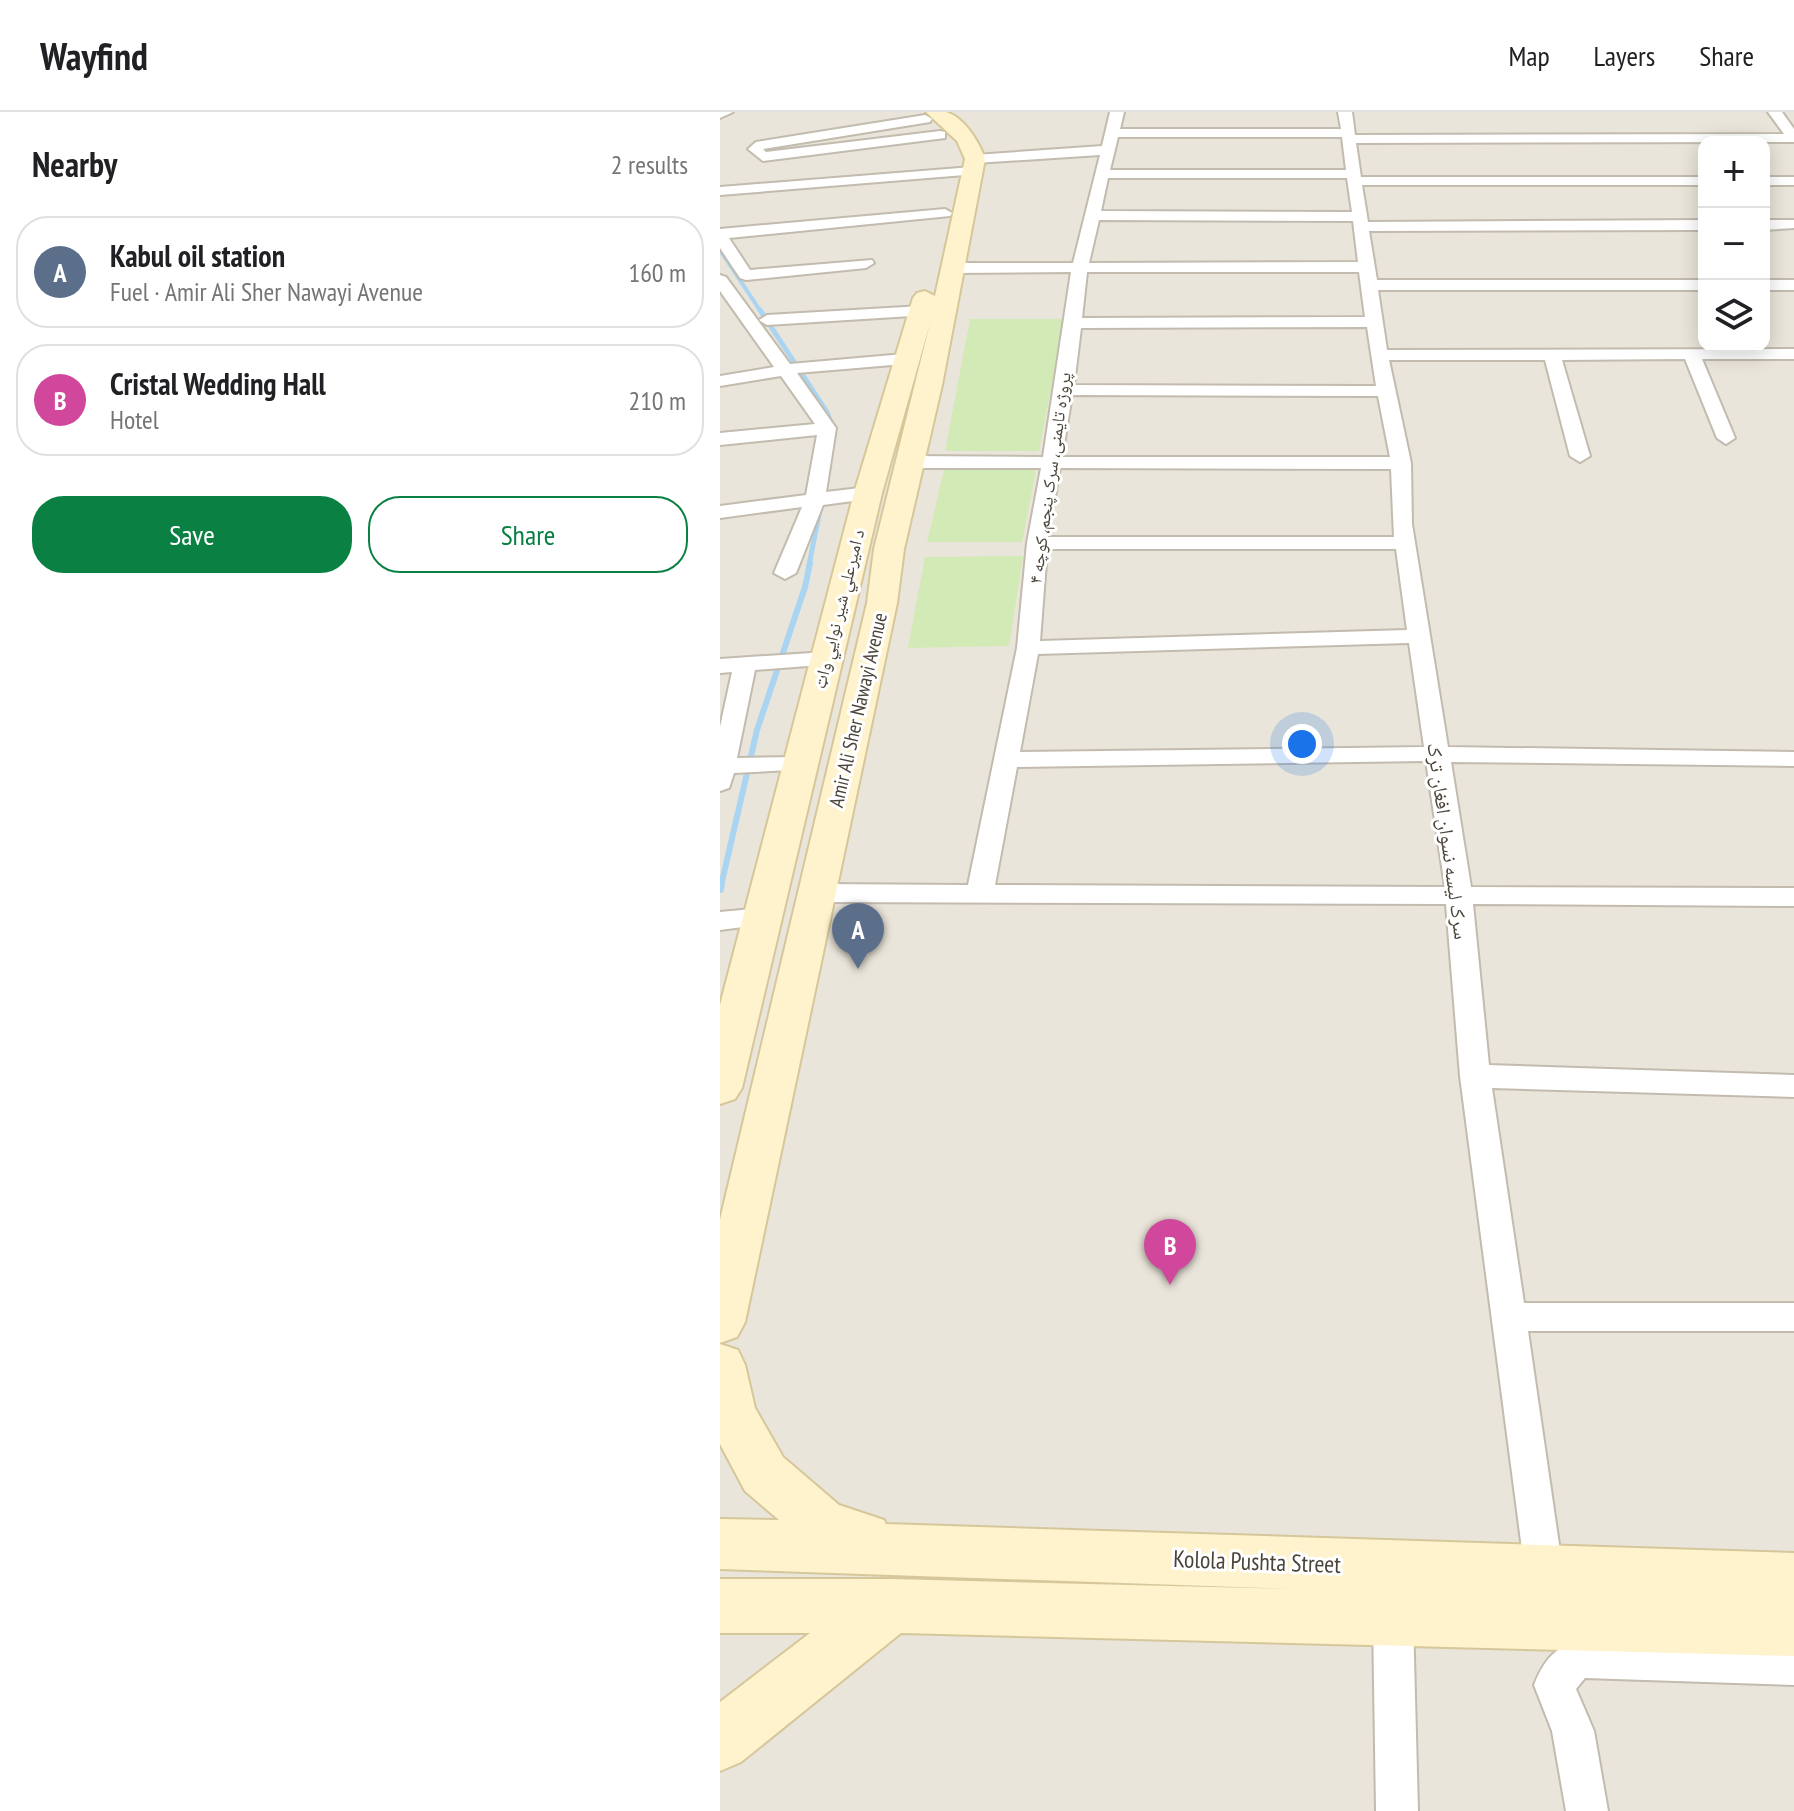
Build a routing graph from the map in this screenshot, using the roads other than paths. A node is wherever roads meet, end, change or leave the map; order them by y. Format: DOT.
graph roads {
  1 [pos="726,112"];
  2 [pos="1117,112"];
  3 [pos="1775,112"];
  4 [pos="720,114"];
  5 [pos="830,120"];
  6 [pos="929,120"];
  7 [pos="882,128"];
  8 [pos="1348,128"];
  9 [pos="1794,138"];
  10 [pos="1110,142"];
  11 [pos="966,167"];
  12 [pos="1101,174"];
  13 [pos="1355,178"];
  14 [pos="1698,181"];
  15 [pos="1770,181"];
  16 [pos="1794,181"];
  17 [pos="720,191"];
  18 [pos="945,213"];
  19 [pos="1091,215"];
  20 [pos="1362,222"];
  21 [pos="1794,224"];
  22 [pos="1698,225"];
  23 [pos="1770,225"];
  24 [pos="720,235"];
  25 [pos="866,263"];
  26 [pos="954,268"];
  27 [pos="1080,268"];
  28 [pos="1370,276"];
  29 [pos="720,280"];
  30 [pos="1698,285"];
  31 [pos="1770,285"];
  32 [pos="1794,285"];
  33 [pos="922,311"];
  34 [pos="767,320"];
  35 [pos="1376,322"];
  36 [pos="1072,323"];
  37 [pos="1691,354"];
  38 [pos="1794,354"];
  39 [pos="1379,355"];
  40 [pos="1552,355"];
  41 [pos="904,359"];
  42 [pos="785,371"];
  43 [pos="720,381"];
  44 [pos="1064,390"];
  45 [pos="1385,391"];
  46 [pos="827,428"];
  47 [pos="1726,438"];
  48 [pos="720,439"];
  49 [pos="1580,456"];
  50 [pos="1052,461"];
  51 [pos="909,462"];
  52 [pos="1401,463"];
  53 [pos="868,493"];
  54 [pos="821,500"];
  55 [pos="720,512"];
  56 [pos="1037,543"];
  57 [pos="1406,543"];
  58 [pos="785,573"];
  59 [pos="1420,636"];
  60 [pos="1028,648"];
  61 [pos="826,659"];
  62 [pos="720,666"];
  63 [pos="745,666"];
  64 [pos="1436,754"];
  65 [pos="1794,759"];
  66 [pos="1007,760"];
  67 [pos="801,764"];
  68 [pos="723,775"];
  69 [pos="818,893"];
  70 [pos="980,893"];
  71 [pos="1459,894"];
  72 [pos="1794,897"];
  73 [pos="763,917"];
  74 [pos="720,921"];
  75 [pos="729,1027"];
  76 [pos="1475,1076"];
  77 [pos="1794,1086"];
  78 [pos="720,1088"];
  79 [pos="1510,1317"];
  80 [pos="1794,1317"];
  81 [pos="720,1322"];
  82 [pos="720,1365"];
  83 [pos="720,1544"];
  84 [pos="899,1549"];
  85 [pos="1544,1572"];
  86 [pos="1794,1579"];
  87 [pos="720,1606"];
  88 [pos="891,1606"];
  89 [pos="1393,1618"];
  90 [pos="1794,1628"];
  91 [pos="1794,1665"];
  92 [pos="720,1741"];
  93 [pos="1397,1811"];
  94 [pos="1587,1811"];
  1 -- 4 [label="street"];
  2 -- 10 [label="street, پروژه تایمنی، سرک پنجم، کوچه ۴"];
  3 -- 9 [label="street"];
  5 -- 7 [label="street"];
  6 -- 7 [label="street"];
  6 -- 7 [label="street"];
  6 -- 11 [label="main road"];
  8 -- 9 [label="street"];
  8 -- 10 [label="street"];
  8 -- 13 [label="street, سرک لیسه نسوان افغان‌ ترک"];
  10 -- 11 [label="street"];
  10 -- 12 [label="street, پروژه تایمنی، سرک پنجم، کوچه ۴"];
  11 -- 17 [label="street"];
  11 -- 18 [label="main road, د امیرعلي شیر نوايي واټ"];
  11 -- 26 [label="main road, Amir Ali Sher Nawayi Avenue"];
  12 -- 13 [label="street"];
  12 -- 19 [label="street, پروژه تایمنی، سرک پنجم، کوچه ۴"];
  13 -- 14 [label="street"];
  13 -- 20 [label="street, سرک لیسه نسوان افغان‌ ترک"];
  15 -- 16 [label="street"];
  18 -- 24 [label="street"];
  18 -- 33 [label="main road, د امیرعلي شیر نوايي واټ"];
  19 -- 20 [label="street"];
  19 -- 27 [label="street, پروژه تایمنی، سرک پنجم، کوچه ۴"];
  20 -- 22 [label="street"];
  20 -- 28 [label="street, سرک لیسه نسوان افغان‌ ترک"];
  21 -- 23 [label="street"];
  24 -- 25 [label="street"];
  26 -- 27 [label="street"];
  26 -- 51 [label="main road, Amir Ali Sher Nawayi Avenue"];
  27 -- 28 [label="street"];
  27 -- 36 [label="street, پروژه تایمنی، سرک پنجم، کوچه ۴"];
  28 -- 30 [label="street"];
  28 -- 35 [label="street, سرک لیسه نسوان افغان‌ ترک"];
  29 -- 42 [label="street"];
  31 -- 32 [label="street"];
  33 -- 34 [label="street"];
  33 -- 41 [label="main road, د امیرعلي شیر نوايي واټ"];
  35 -- 36 [label="street"];
  35 -- 39 [label="street, سرک لیسه نسوان افغان‌ ترک"];
  36 -- 44 [label="street, پروژه تایمنی، سرک پنجم، کوچه ۴"];
  37 -- 38 [label="street"];
  37 -- 40 [label="street"];
  37 -- 47 [label="street"];
  39 -- 40 [label="street"];
  39 -- 45 [label="street, سرک لیسه نسوان افغان‌ ترک"];
  40 -- 49 [label="street"];
  41 -- 42 [label="street"];
  41 -- 53 [label="main road, د امیرعلي شیر نوايي واټ"];
  42 -- 43 [label="street"];
  42 -- 46 [label="street"];
  44 -- 45 [label="street"];
  44 -- 50 [label="street, پروژه تایمنی، سرک پنجم، کوچه ۴"];
  45 -- 52 [label="street, سرک لیسه نسوان افغان‌ ترک"];
  46 -- 48 [label="street"];
  46 -- 54 [label="street"];
  50 -- 51 [label="street"];
  50 -- 52 [label="street"];
  50 -- 56 [label="street, پروژه تایمنی، سرک پنجم، کوچه ۴"];
  51 -- 69 [label="main road, Amir Ali Sher Nawayi Avenue"];
  52 -- 57 [label="street, سرک لیسه نسوان افغان‌ ترک"];
  53 -- 54 [label="street"];
  53 -- 61 [label="main road, د امیرعلي شیر نوايي واټ"];
  54 -- 55 [label="street"];
  54 -- 58 [label="street"];
  56 -- 57 [label="street"];
  56 -- 60 [label="street, پروژه تایمنی، سرک پنجم، کوچه ۴"];
  57 -- 59 [label="street, سرک لیسه نسوان افغان‌ ترک"];
  59 -- 60 [label="street"];
  59 -- 64 [label="street, سرک لیسه نسوان افغان‌ ترک"];
  60 -- 66 [label="street, پروژه تایمنی، سرک پنجم، کوچه ۴"];
  61 -- 63 [label="street"];
  61 -- 67 [label="main road, د امیرعلي شیر نوايي واټ"];
  62 -- 63 [label="street"];
  63 -- 68 [label="street"];
  64 -- 65 [label="street"];
  64 -- 66 [label="street"];
  64 -- 71 [label="street, سرک لیسه نسوان افغان‌ ترک"];
  66 -- 70 [label="street, پروژه تایمنی، سرک پنجم، کوچه ۴"];
  67 -- 68 [label="street"];
  67 -- 73 [label="main road, د امیرعلي شیر نوايي واټ"];
  69 -- 70 [label="street"];
  69 -- 81 [label="main road, Amir Ali Sher Nawayi Avenue"];
  70 -- 71 [label="street"];
  71 -- 72 [label="street"];
  71 -- 76 [label="street, سرک لیسه نسوان افغان‌ ترک"];
  73 -- 74 [label="street"];
  73 -- 75 [label="main road, د امیرعلي شیر نوايي واټ"];
  75 -- 78 [label="main road, د امیرعلي شیر نوايي واټ"];
  76 -- 77 [label="street"];
  76 -- 79 [label="street, سرک لیسه نسوان افغان‌ ترک"];
  79 -- 80 [label="street"];
  79 -- 85 [label="street, سرک لیسه نسوان افغان‌ ترک"];
  82 -- 84 [label="main road"];
  83 -- 84 [label="main road, Kolola Pushta Street"];
  84 -- 85 [label="main road, Kolola Pushta Street"];
  85 -- 86 [label="main road, Kolola Pushta Street"];
  87 -- 88 [label="main road"];
  88 -- 89 [label="main road"];
  88 -- 92 [label="main road"];
  89 -- 90 [label="main road"];
  89 -- 93 [label="street"];
  91 -- 94 [label="street"];
}
